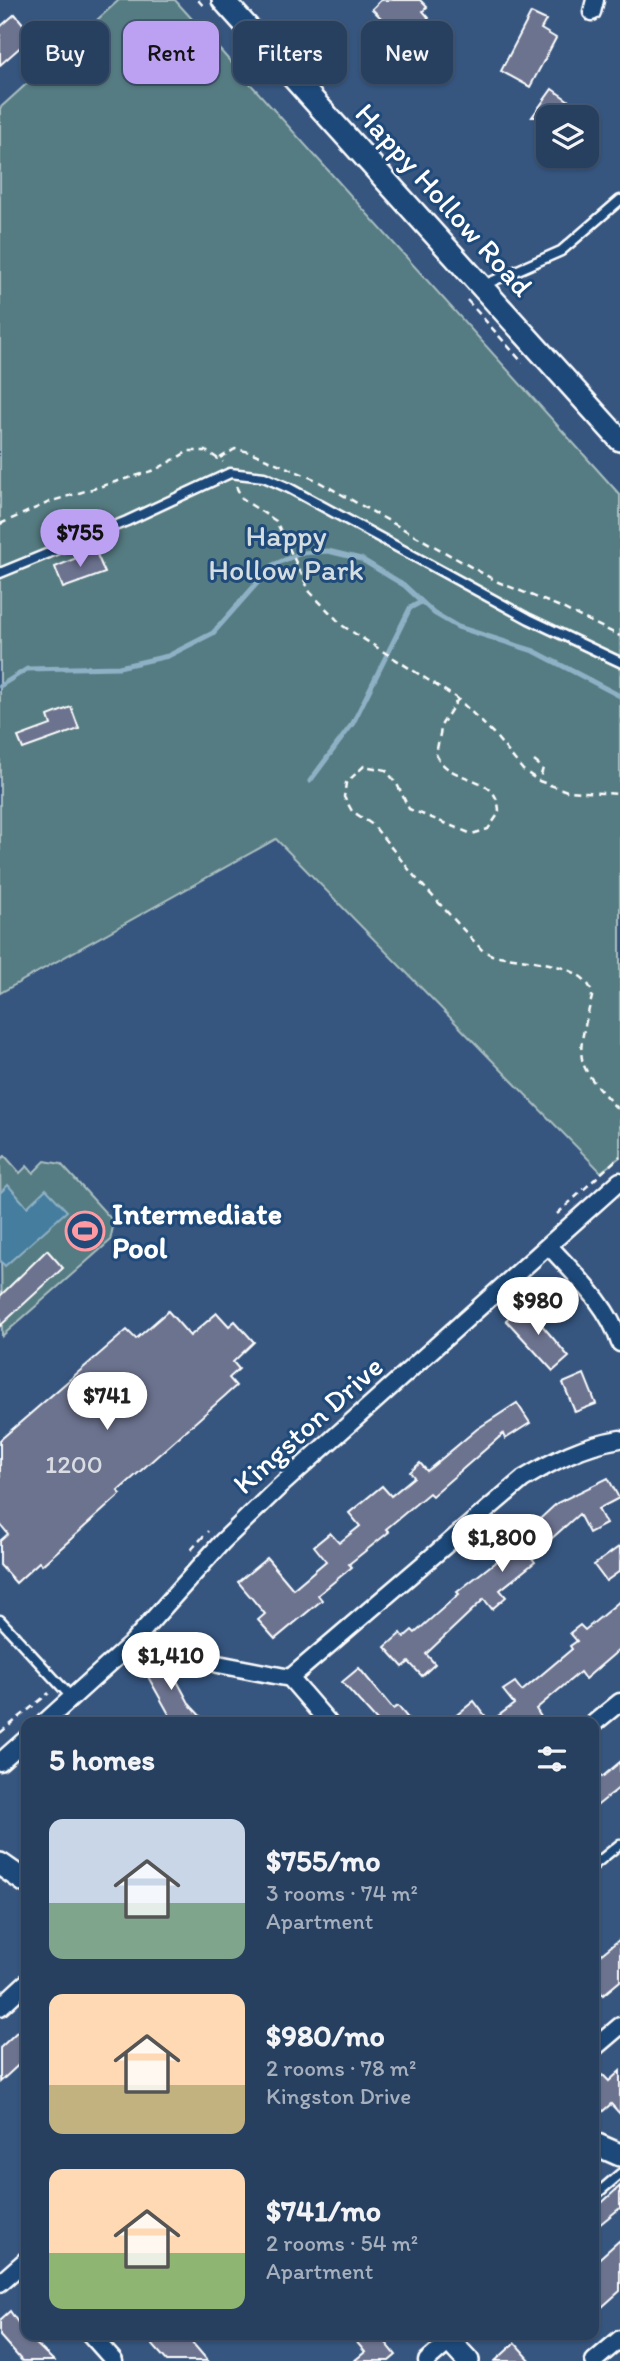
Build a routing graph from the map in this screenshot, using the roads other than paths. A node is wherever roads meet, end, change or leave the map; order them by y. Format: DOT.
graph roads {
  1 [pos="223,0"];
  2 [pos="620,200"];
  3 [pos="481,286"];
  4 [pos="620,440"];
  5 [pos="0,573"];
  6 [pos="620,662"];
  7 [pos="620,1181"];
  8 [pos="549,1245"];
  9 [pos="620,1343"];
  10 [pos="620,1439"];
  11 [pos="0,1620"];
  12 [pos="218,1664"];
  13 [pos="290,1678"];
  14 [pos="72,1698"];
  15 [pos="620,1702"];
  16 [pos="51,1717"];
  17 [pos="324,1717"];
  18 [pos="599,1719"];
  19 [pos="21,1743"];
  20 [pos="0,1762"];
  21 [pos="620,1844"];
  22 [pos="599,1861"];
  23 [pos="0,1864"];
  24 [pos="21,1879"];
  25 [pos="21,1988"];
  26 [pos="0,2007"];
  27 [pos="620,2026"];
  28 [pos="599,2044"];
  29 [pos="599,2146"];
  30 [pos="620,2155"];
  31 [pos="620,2174"];
  32 [pos="599,2192"];
  33 [pos="21,2266"];
  34 [pos="0,2283"];
  35 [pos="620,2339"];
  36 [pos="95,2340"];
  37 [pos="445,2340"];
  38 [pos="450,2340"];
  39 [pos="114,2361"];
  40 [pos="427,2361"];
  41 [pos="468,2361"];
  42 [pos="594,2361"];
  1 -- 3 [label="main road, Happy Hollow Road"];
  2 -- 3 [label="lane"];
  3 -- 4 [label="main road, Happy Hollow Road"];
  5 -- 6 [label="lane"];
  7 -- 8 [label="street, Kingston Drive"];
  8 -- 9 [label="street"];
  8 -- 14 [label="street, Kingston Drive"];
  10 -- 13 [label="street"];
  11 -- 14 [label="lane"];
  12 -- 13 [label="street"];
  13 -- 17 [label="street"];
  14 -- 16 [label="street, Kingston Drive"];
  15 -- 18 [label="street"];
  19 -- 20 [label="street"];
  21 -- 22 [label="lane"];
  23 -- 24 [label="main road"];
  25 -- 26 [label="street"];
  27 -- 28 [label="street"];
  29 -- 30 [label="main road"];
  31 -- 32 [label="lane"];
  33 -- 34 [label="street"];
  35 -- 42 [label="street"];
  36 -- 39 [label="street"];
  37 -- 40 [label="street"];
  38 -- 41 [label="main road"];
}
